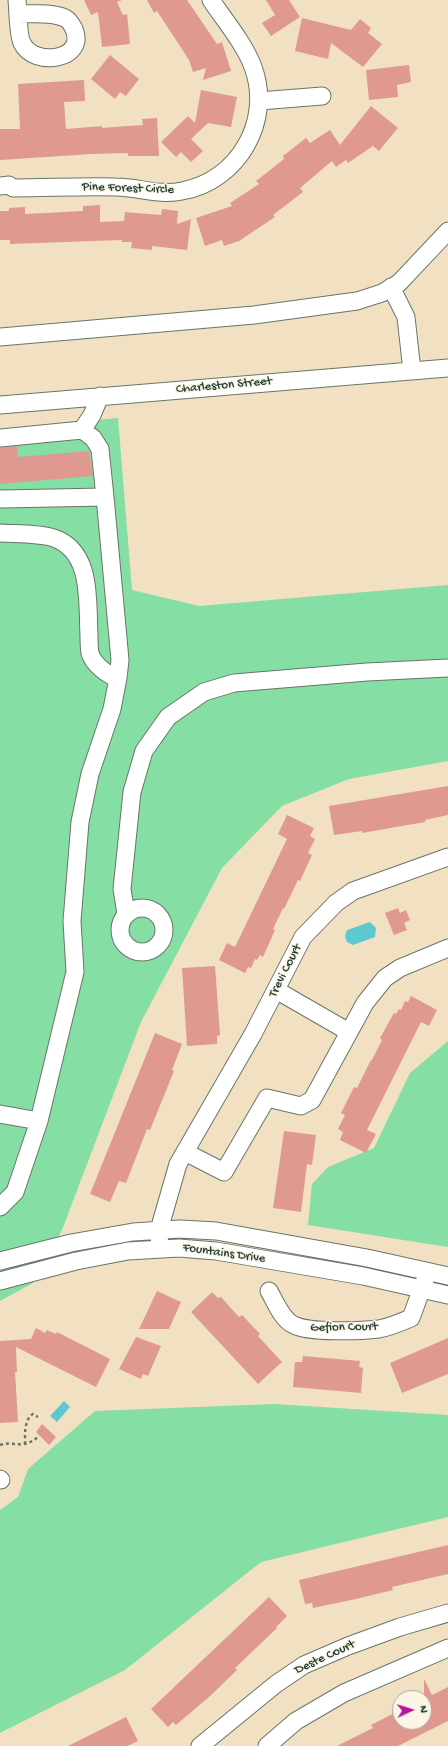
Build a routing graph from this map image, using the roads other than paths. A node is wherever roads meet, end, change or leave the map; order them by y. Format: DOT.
graph roads {
  1 [pos="211,0"];
  2 [pos="322,96"];
  3 [pos="259,101"];
  4 [pos="0,186"];
  5 [pos="448,231"];
  6 [pos="391,287"];
  7 [pos="0,337"];
  8 [pos="448,368"];
  9 [pos="412,371"];
  10 [pos="100,396"];
  11 [pos="0,405"];
  12 [pos="82,430"];
  13 [pos="0,438"];
  14 [pos="105,497"];
  15 [pos="0,499"];
  16 [pos="0,533"];
  17 [pos="448,668"];
  18 [pos="118,678"];
  19 [pos="448,857"];
  20 [pos="126,914"];
  21 [pos="448,948"];
  22 [pos="276,990"];
  23 [pos="349,1032"];
  24 [pos="0,1114"];
  25 [pos="39,1121"];
  26 [pos="185,1152"];
  27 [pos="0,1207"];
  28 [pos="159,1230"];
  29 [pos="160,1249"];
  30 [pos="0,1261"];
  31 [pos="428,1273"];
  32 [pos="448,1276"];
  33 [pos="0,1281"];
  34 [pos="421,1290"];
  35 [pos="269,1291"];
  36 [pos="448,1295"];
  37 [pos="447,1617"];
  38 [pos="448,1648"];
  39 [pos="203,1745"];
  40 [pos="267,1746"];
  1 -- 3 [label="street, Pine Forest Circle"];
  2 -- 3 [label="street"];
  3 -- 4 [label="street, Pine Forest Circle"];
  5 -- 6 [label="street"];
  6 -- 7 [label="street"];
  6 -- 9 [label="street"];
  8 -- 9 [label="street, Charleston Street"];
  9 -- 10 [label="street, Charleston Street"];
  10 -- 11 [label="street, Charleston Street"];
  10 -- 12 [label="street"];
  12 -- 13 [label="street"];
  12 -- 14 [label="street"];
  14 -- 15 [label="street"];
  14 -- 18 [label="street"];
  16 -- 18 [label="street"];
  17 -- 20 [label="street"];
  18 -- 25 [label="street"];
  19 -- 22 [label="street, Trevi Court"];
  21 -- 23 [label="street"];
  22 -- 23 [label="street"];
  22 -- 26 [label="street, Trevi Court"];
  23 -- 26 [label="street"];
  24 -- 25 [label="street"];
  25 -- 27 [label="street"];
  26 -- 28 [label="street, Trevi Court"];
  28 -- 29 [label="street, Trevi Court"];
  28 -- 30 [label="street, Fountains Drive"];
  28 -- 31 [label="street, Fountains Drive"];
  29 -- 33 [label="street, Fountains Drive"];
  29 -- 34 [label="street, Fountains Drive"];
  31 -- 32 [label="street, Fountains Drive"];
  31 -- 34 [label="street, Gefion Court"];
  34 -- 35 [label="street, Gefion Court"];
  34 -- 36 [label="street, Fountains Drive"];
  37 -- 39 [label="street, Deste Court"];
  38 -- 40 [label="street"];
}
